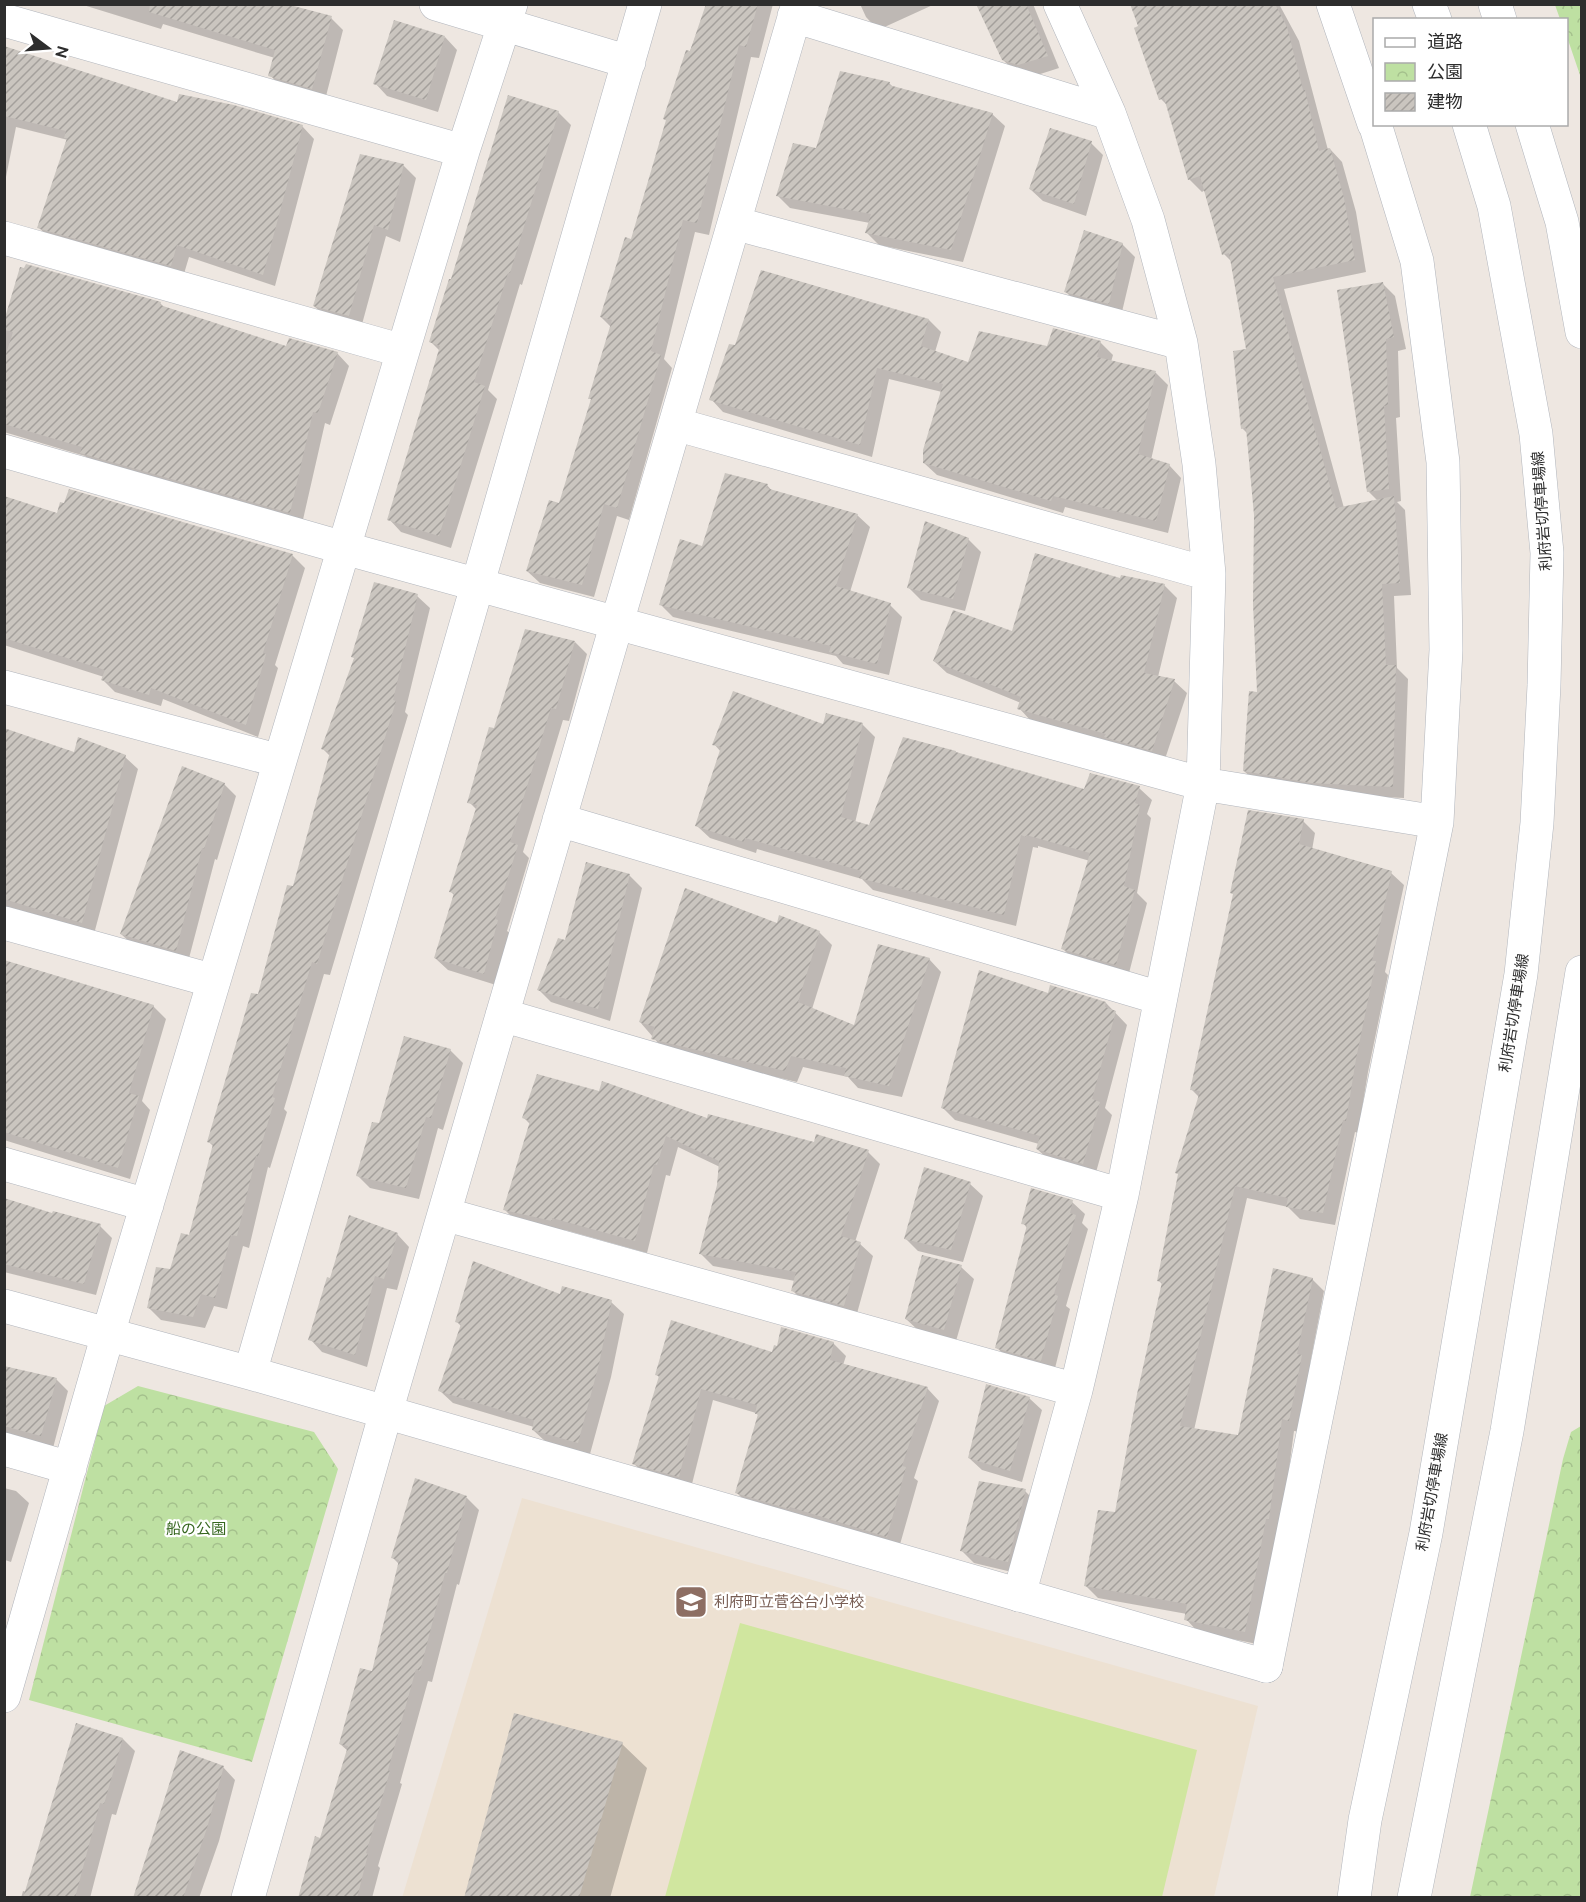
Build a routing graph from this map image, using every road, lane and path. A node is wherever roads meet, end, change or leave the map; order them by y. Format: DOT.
graph roads {
  1 [pos="436,4"];
  2 [pos="645,4"];
  3 [pos="1060,4"];
  4 [pos="1333,4"];
  5 [pos="796,10"];
  6 [pos="508,15"];
  7 [pos="4,20"];
  8 [pos="629,62"];
  9 [pos="1109,113"];
  10 [pos="1373,118"];
  11 [pos="1376,126"];
  12 [pos="1470,126"];
  13 [pos="1533,126"];
  14 [pos="463,151"];
  15 [pos="734,223"];
  16 [pos="4,238"];
  17 [pos="1581,332"];
  18 [pos="1181,343"];
  19 [pos="403,351"];
  20 [pos="675,424"];
  21 [pos="4,451"];
  22 [pos="344,548"];
  23 [pos="1209,574"];
  24 [pos="478,584"];
  25 [pos="617,623"];
  26 [pos="4,687"];
  27 [pos="280,761"];
  28 [pos="1203,784"];
  29 [pos="559,820"];
  30 [pos="1437,822"];
  31 [pos="4,923"];
  32 [pos="1581,972"];
  33 [pos="214,981"];
  34 [pos="1160,998"];
  35 [pos="502,1015"];
  36 [pos="4,1164"];
  37 [pos="1122,1195"];
  38 [pos="147,1205"];
  39 [pos="444,1214"];
  40 [pos="4,1306"];
  41 [pos="108,1334"];
  42 [pos="250,1373"];
  43 [pos="1076,1390"];
  44 [pos="386,1412"];
  45 [pos="4,1449"];
  46 [pos="70,1468"];
  47 [pos="1019,1595"];
  48 [pos="4,1696"];
  49 [pos="248,1898"];
  50 [pos="1354,1898"];
  51 [pos="1414,1898"];
  1 -- 6 [label="street"];
  2 -- 8 [label="street"];
  3 -- 9 [label="street"];
  4 -- 10 [label="street"];
  5 -- 9 [label="street"];
  5 -- 15 [label="street"];
  6 -- 8 [label="street"];
  6 -- 14 [label="street"];
  7 -- 14 [label="street"];
  8 -- 24 [label="street"];
  9 -- 18 [label="street"];
  11 -- 30 [label="street"];
  12 -- 50 [label="street, 利府岩切停車場線"];
  13 -- 17 [label="street"];
  14 -- 19 [label="street"];
  15 -- 18 [label="street"];
  15 -- 20 [label="street"];
  16 -- 19 [label="street"];
  18 -- 23 [label="street"];
  19 -- 22 [label="street"];
  20 -- 23 [label="street"];
  20 -- 25 [label="street"];
  21 -- 22 [label="street"];
  22 -- 24 [label="street"];
  22 -- 27 [label="street"];
  23 -- 28 [label="street"];
  24 -- 25 [label="street"];
  24 -- 42 [label="street"];
  25 -- 28 [label="street"];
  25 -- 29 [label="street"];
  26 -- 27 [label="street"];
  27 -- 33 [label="street"];
  28 -- 30 [label="street"];
  28 -- 34 [label="street"];
  29 -- 34 [label="street"];
  29 -- 35 [label="street"];
  30 -- 47 [label="street"];
  31 -- 33 [label="street"];
  32 -- 51 [label="street"];
  33 -- 38 [label="street"];
  34 -- 37 [label="street"];
  35 -- 37 [label="street"];
  35 -- 39 [label="street"];
  36 -- 38 [label="street"];
  37 -- 43 [label="street"];
  38 -- 41 [label="street"];
  39 -- 43 [label="street"];
  39 -- 44 [label="street"];
  40 -- 41 [label="street"];
  41 -- 42 [label="street"];
  41 -- 46 [label="street"];
  42 -- 44 [label="street"];
  43 -- 47 [label="street"];
  44 -- 47 [label="street"];
  44 -- 49 [label="street"];
  45 -- 46 [label="street"];
  46 -- 48 [label="street"];
}
